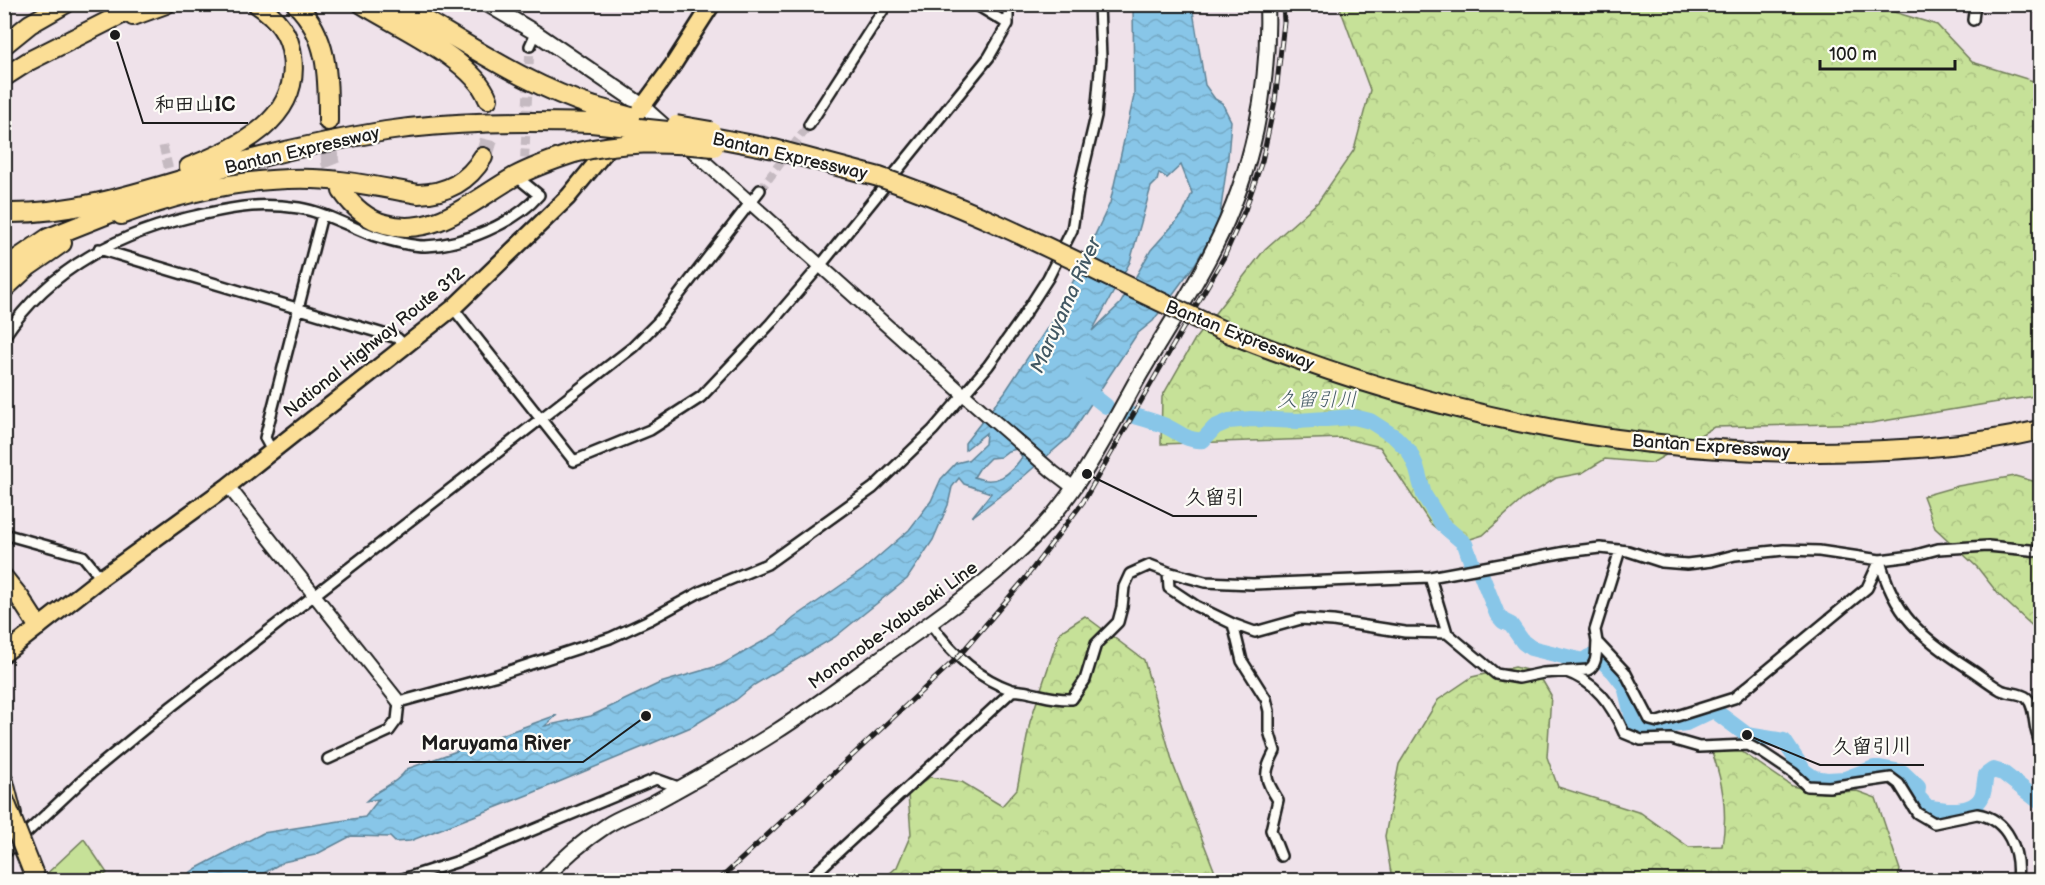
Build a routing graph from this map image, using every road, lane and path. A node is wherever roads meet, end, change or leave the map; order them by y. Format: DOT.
graph roads {
  1 [pos="9,4"];
  2 [pos="65,4"];
  3 [pos="142,4"];
  4 [pos="165,4"];
  5 [pos="257,4"];
  6 [pos="296,4"];
  7 [pos="362,4"];
  8 [pos="396,4"];
  9 [pos="487,4"];
  10 [pos="712,4"];
  11 [pos="887,4"];
  12 [pos="975,4"];
  13 [pos="1008,4"];
  14 [pos="1099,4"];
  15 [pos="1267,4"];
  16 [pos="1975,4"];
  17 [pos="2035,4"];
  18 [pos="2040,7"];
  19 [pos="4,8"];
  20 [pos="1973,20"];
  21 [pos="1008,24"];
  22 [pos="536,33"];
  23 [pos="81,34"];
  24 [pos="4,45"];
  25 [pos="530,46"];
  26 [pos="4,77"];
  27 [pos="488,99"];
  28 [pos="643,106"];
  29 [pos="593,115"];
  30 [pos="327,121"];
  31 [pos="809,125"];
  32 [pos="712,138"];
  33 [pos="483,157"];
  34 [pos="186,182"];
  35 [pos="524,182"];
  36 [pos="760,190"];
  37 [pos="342,191"];
  38 [pos="4,202"];
  39 [pos="751,203"];
  40 [pos="4,213"];
  41 [pos="79,215"];
  42 [pos="322,215"];
  43 [pos="99,249"];
  44 [pos="820,266"];
  45 [pos="4,268"];
  46 [pos="4,289"];
  47 [pos="453,308"];
  48 [pos="299,310"];
  49 [pos="4,338"];
  50 [pos="405,346"];
  51 [pos="966,397"];
  52 [pos="540,419"];
  53 [pos="2040,430"];
  54 [pos="272,451"];
  55 [pos="228,486"];
  56 [pos="1074,488"];
  57 [pos="4,534"];
  58 [pos="1620,550"];
  59 [pos="2040,551"];
  60 [pos="1880,560"];
  61 [pos="1168,572"];
  62 [pos="1430,577"];
  63 [pos="4,578"];
  64 [pos="101,578"];
  65 [pos="4,593"];
  66 [pos="314,596"];
  67 [pos="931,624"];
  68 [pos="1233,624"];
  69 [pos="38,626"];
  70 [pos="1447,633"];
  71 [pos="1596,651"];
  72 [pos="4,654"];
  73 [pos="1564,671"];
  74 [pos="1013,690"];
  75 [pos="399,702"];
  76 [pos="2040,741"];
  77 [pos="328,759"];
  78 [pos="4,782"];
  79 [pos="681,788"];
  80 [pos="8,807"];
  81 [pos="4,854"];
  82 [pos="1281,856"];
  83 [pos="36,880"];
  84 [pos="400,880"];
  85 [pos="543,880"];
  86 [pos="808,880"];
  87 [pos="2017,880"];
  1 -- 19 [label="street"];
  2 -- 24 [label="highway"];
  3 -- 23 [label="highway"];
  4 -- 23 [label="highway"];
  5 -- 34 [label="highway"];
  6 -- 30 [label="highway"];
  7 -- 27 [label="highway"];
  8 -- 29 [label="highway"];
  9 -- 22 [label="main road"];
  10 -- 28 [label="highway, National Highway Route 312"];
  11 -- 31 [label="street"];
  12 -- 21 [label="street"];
  13 -- 21 [label="street"];
  14 -- 51 [label="street"];
  15 -- 56 [label="main road, Mononobe-Yabusaki Line"];
  16 -- 20 [label="street"];
  17 -- 18 [label="street"];
  21 -- 44 [label="street"];
  22 -- 25 [label="street"];
  22 -- 28 [label="main road"];
  23 -- 26 [label="highway"];
  28 -- 39 [label="street"];
  28 -- 47 [label="highway, National Highway Route 312"];
  29 -- 32 [label="highway, Bantan Expressway, bridge"];
  29 -- 34 [label="highway, Bantan Expressway"];
  32 -- 37 [label="highway, bridge"];
  32 -- 53 [label="highway, Bantan Expressway, bridge"];
  33 -- 34 [label="highway"];
  34 -- 41 [label="highway"];
  34 -- 41 [label="highway"];
  34 -- 41 [label="highway"];
  34 -- 41 [label="highway"];
  35 -- 42 [label="street"];
  36 -- 39 [label="street"];
  38 -- 41 [label="highway"];
  39 -- 44 [label="street"];
  39 -- 52 [label="street"];
  40 -- 41 [label="highway"];
  41 -- 45 [label="highway"];
  41 -- 46 [label="highway"];
  42 -- 43 [label="street"];
  42 -- 48 [label="street"];
  43 -- 48 [label="street"];
  43 -- 49 [label="street"];
  44 -- 51 [label="street"];
  44 -- 52 [label="street"];
  47 -- 50 [label="highway, National Highway Route 312"];
  47 -- 52 [label="street"];
  48 -- 50 [label="street"];
  48 -- 54 [label="street"];
  50 -- 54 [label="highway, National Highway Route 312"];
  51 -- 56 [label="street"];
  51 -- 75 [label="street"];
  52 -- 66 [label="street"];
  54 -- 55 [label="highway, National Highway Route 312"];
  55 -- 64 [label="highway, National Highway Route 312"];
  55 -- 66 [label="street"];
  56 -- 67 [label="main road, Mononobe-Yabusaki Line"];
  57 -- 64 [label="street"];
  58 -- 60 [label="street"];
  58 -- 62 [label="street"];
  58 -- 71 [label="street"];
  59 -- 60 [label="street"];
  60 -- 71 [label="street"];
  60 -- 76 [label="street"];
  61 -- 62 [label="street"];
  61 -- 68 [label="street"];
  61 -- 74 [label="street"];
  62 -- 70 [label="street"];
  63 -- 69 [label="highway"];
  64 -- 69 [label="highway, National Highway Route 312"];
  65 -- 69 [label="highway"];
  66 -- 75 [label="street"];
  66 -- 81 [label="street"];
  67 -- 74 [label="street"];
  67 -- 79 [label="main road, Mononobe-Yabusaki Line"];
  68 -- 70 [label="street"];
  68 -- 82 [label="street"];
  69 -- 72 [label="highway, National Highway Route 312"];
  70 -- 73 [label="street"];
  71 -- 73 [label="street"];
  73 -- 87 [label="street"];
  74 -- 86 [label="street"];
  75 -- 77 [label="street"];
  78 -- 80 [label="highway, bridge"];
  79 -- 84 [label="street"];
  79 -- 85 [label="main road, Mononobe-Yabusaki Line"];
  80 -- 83 [label="highway, bridge"];
}
